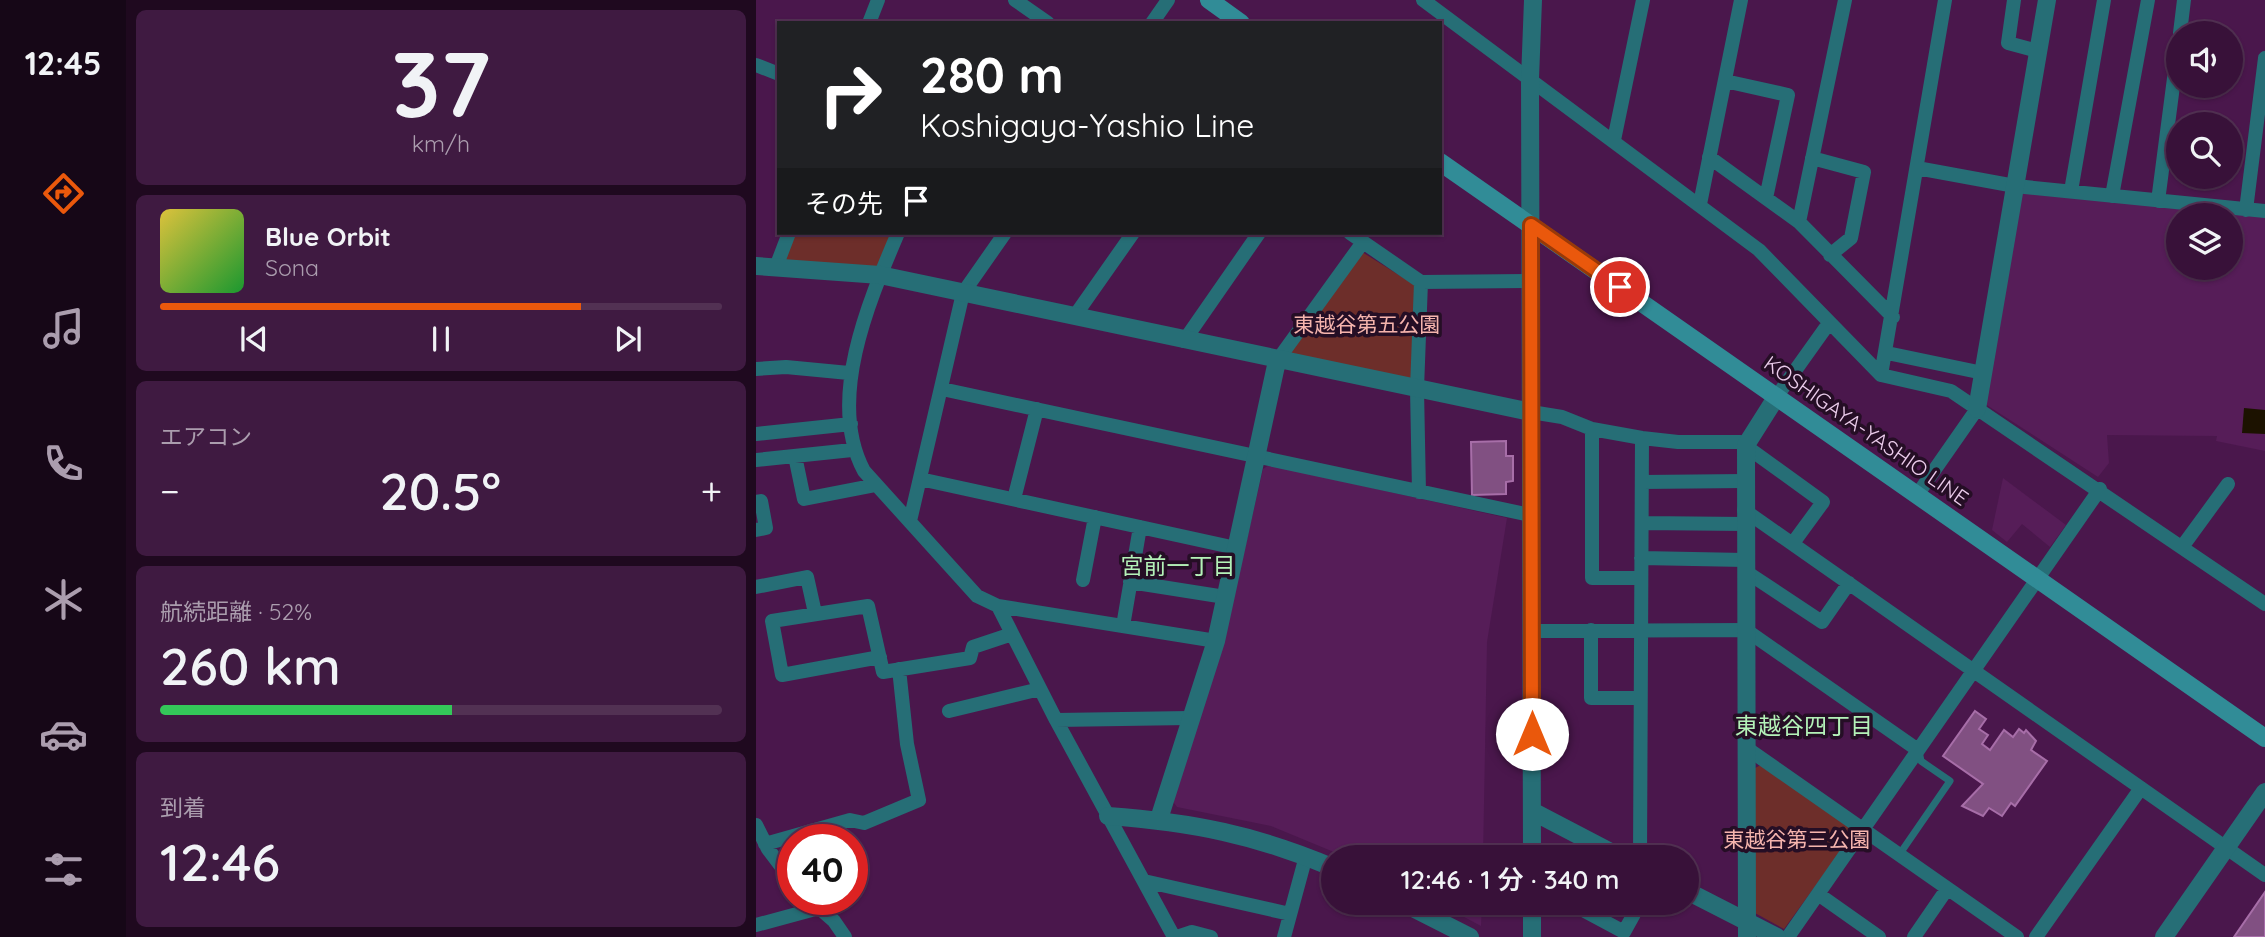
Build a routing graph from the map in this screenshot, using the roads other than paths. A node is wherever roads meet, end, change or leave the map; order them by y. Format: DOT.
graph roads {
  1 [pos="878,0"];
  2 [pos="1015,0"];
  3 [pos="1168,0"];
  4 [pos="1209,0"];
  5 [pos="1423,0"];
  6 [pos="1533,0"];
  7 [pos="1643,0"];
  8 [pos="1741,0"];
  9 [pos="1845,0"];
  10 [pos="1945,0"];
  11 [pos="2014,0"];
  12 [pos="2047,0"];
  13 [pos="2104,0"];
  14 [pos="2148,0"];
  15 [pos="2184,0"];
  16 [pos="870,21"];
  17 [pos="1045,21"];
  18 [pos="1153,21"];
  19 [pos="1238,21"];
  20 [pos="2181,21"];
  21 [pos="2038,51"];
  22 [pos="2265,58"];
  23 [pos="756,65"];
  24 [pos="777,73"];
  25 [pos="1530,79"];
  26 [pos="1725,80"];
  27 [pos="2263,88"];
  28 [pos="2171,98"];
  29 [pos="1614,140"];
  30 [pos="1709,157"];
  31 [pos="1812,158"];
  32 [pos="1442,163"];
  33 [pos="1917,168"];
  34 [pos="2015,186"];
  35 [pos="2071,191"];
  36 [pos="2112,196"];
  37 [pos="1766,198"];
  38 [pos="2158,201"];
  39 [pos="1700,204"];
  40 [pos="2246,209"];
  41 [pos="2265,211"];
  42 [pos="1799,222"];
  43 [pos="1531,225"];
  44 [pos="788,235"];
  45 [pos="897,235"];
  46 [pos="1004,235"];
  47 [pos="1132,235"];
  48 [pos="1258,235"];
  49 [pos="1353,235"];
  50 [pos="1363,242"];
  51 [pos="1830,255"];
  52 [pos="756,265"];
  53 [pos="776,267"];
  54 [pos="880,275"];
  55 [pos="1531,281"];
  56 [pos="1421,282"];
  57 [pos="963,293"];
  58 [pos="1074,317"];
  59 [pos="1892,317"];
  60 [pos="1829,323"];
  61 [pos="1184,341"];
  62 [pos="1887,353"];
  63 [pos="1277,360"];
  64 [pos="756,369"];
  65 [pos="849,373"];
  66 [pos="1983,373"];
  67 [pos="1881,375"];
  68 [pos="942,389"];
  69 [pos="1417,389"];
  70 [pos="1777,396"];
  71 [pos="1037,409"];
  72 [pos="1978,409"];
  73 [pos="1531,412"];
  74 [pos="851,424"];
  75 [pos="1592,429"];
  76 [pos="756,434"];
  77 [pos="1643,438"];
  78 [pos="1746,445"];
  79 [pos="852,450"];
  80 [pos="795,456"];
  81 [pos="1254,456"];
  82 [pos="756,460"];
  83 [pos="920,479"];
  84 [pos="1745,481"];
  85 [pos="1642,482"];
  86 [pos="2228,484"];
  87 [pos="876,485"];
  88 [pos="2100,489"];
  89 [pos="1419,492"];
  90 [pos="1917,495"];
  91 [pos="1014,499"];
  92 [pos="756,502"];
  93 [pos="1530,515"];
  94 [pos="1095,517"];
  95 [pos="1745,517"];
  96 [pos="910,521"];
  97 [pos="1642,523"];
  98 [pos="1140,527"];
  99 [pos="756,530"];
  100 [pos="1793,543"];
  101 [pos="2182,547"];
  102 [pos="1236,548"];
  103 [pos="1641,558"];
  104 [pos="1745,565"];
  105 [pos="1641,578"];
  106 [pos="2038,579"];
  107 [pos="1083,580"];
  108 [pos="1130,582"];
  109 [pos="1849,583"];
  110 [pos="756,587"];
  111 [pos="1225,597"];
  112 [pos="2263,599"];
  113 [pos="998,606"];
  114 [pos="815,612"];
  115 [pos="1123,626"];
  116 [pos="1591,630"];
  117 [pos="1640,630"];
  118 [pos="1746,630"];
  119 [pos="1531,631"];
  120 [pos="1012,634"];
  121 [pos="1216,641"];
  122 [pos="880,657"];
  123 [pos="899,669"];
  124 [pos="1974,671"];
  125 [pos="1040,689"];
  126 [pos="1640,698"];
  127 [pos="949,711"];
  128 [pos="1189,718"];
  129 [pos="1056,720"];
  130 [pos="2265,738"];
  131 [pos="1748,749"];
  132 [pos="1919,750"];
  133 [pos="2141,788"];
  134 [pos="2265,792"];
  135 [pos="1532,811"];
  136 [pos="1108,816"];
  137 [pos="1158,819"];
  138 [pos="756,825"];
  139 [pos="1864,831"];
  140 [pos="1532,845"];
  141 [pos="1597,845"];
  142 [pos="1640,845"];
  143 [pos="2227,847"];
  144 [pos="763,849"];
  145 [pos="1899,855"];
  146 [pos="1306,856"];
  147 [pos="1321,862"];
  148 [pos="2265,875"];
  149 [pos="1144,881"];
  150 [pos="1947,889"];
  151 [pos="1818,894"];
  152 [pos="1699,899"];
  153 [pos="1290,914"];
  154 [pos="784,915"];
  155 [pos="825,915"];
  156 [pos="1427,915"];
  157 [pos="1532,915"];
  158 [pos="1592,915"];
  159 [pos="1633,915"];
  160 [pos="756,925"];
  161 [pos="1747,929"];
  162 [pos="845,937"];
  163 [pos="1176,937"];
  164 [pos="1211,937"];
  165 [pos="1284,937"];
  166 [pos="1470,937"];
  167 [pos="1532,937"];
  168 [pos="1777,937"];
  169 [pos="1788,937"];
  170 [pos="1879,937"];
  171 [pos="1913,937"];
  172 [pos="2017,937"];
  173 [pos="2036,937"];
  174 [pos="2164,937"];
  1 -- 16 [label="street"];
  2 -- 17 [label="street"];
  3 -- 18 [label="street"];
  4 -- 19 [label="main road"];
  5 -- 25 [label="street"];
  6 -- 25 [label="street"];
  7 -- 29 [label="street"];
  8 -- 26 [label="street"];
  9 -- 31 [label="street"];
  10 -- 33 [label="street"];
  11 -- 21 [label="street"];
  12 -- 21 [label="street"];
  13 -- 35 [label="street"];
  14 -- 36 [label="street"];
  15 -- 20 [label="street"];
  21 -- 34 [label="street"];
  22 -- 27 [label="street"];
  23 -- 24 [label="street"];
  25 -- 29 [label="street"];
  25 -- 43 [label="street"];
  26 -- 30 [label="street"];
  26 -- 37 [label="street"];
  27 -- 40 [label="street"];
  28 -- 38 [label="street"];
  29 -- 39 [label="street"];
  30 -- 37 [label="street"];
  30 -- 39 [label="street"];
  31 -- 42 [label="street"];
  31 -- 51 [label="street"];
  32 -- 43 [label="main road, KOSHIGAYA-YASHIO LINE"];
  33 -- 34 [label="street"];
  33 -- 59 [label="street"];
  34 -- 35 [label="street"];
  34 -- 66 [label="street"];
  35 -- 36 [label="street"];
  36 -- 38 [label="street"];
  37 -- 42 [label="street"];
  38 -- 40 [label="street"];
  39 -- 60 [label="street"];
  40 -- 41 [label="street"];
  42 -- 51 [label="street"];
  43 -- 55 [label="street"];
  43 -- 70 [label="main road, KOSHIGAYA-YASHIO LINE"];
  44 -- 53 [label="street"];
  45 -- 54 [label="street"];
  46 -- 57 [label="street"];
  47 -- 58 [label="street"];
  48 -- 61 [label="street"];
  49 -- 50 [label="street"];
  50 -- 56 [label="street"];
  50 -- 63 [label="street"];
  51 -- 59 [label="street"];
  52 -- 53 [label="street"];
  53 -- 54 [label="street"];
  54 -- 57 [label="street"];
  54 -- 65 [label="street"];
  55 -- 56 [label="street"];
  55 -- 73 [label="street"];
  56 -- 69 [label="street"];
  57 -- 58 [label="street"];
  57 -- 68 [label="street"];
  58 -- 61 [label="street"];
  59 -- 62 [label="street"];
  60 -- 67 [label="street"];
  60 -- 70 [label="street"];
  61 -- 63 [label="street"];
  62 -- 66 [label="street"];
  62 -- 67 [label="street"];
  63 -- 69 [label="street"];
  63 -- 81 [label="street"];
  64 -- 65 [label="street"];
  65 -- 74 [label="street"];
  66 -- 72 [label="street"];
  67 -- 72 [label="street"];
  68 -- 71 [label="street"];
  68 -- 83 [label="street"];
  69 -- 73 [label="street"];
  69 -- 89 [label="street"];
  70 -- 78 [label="street"];
  70 -- 90 [label="main road, KOSHIGAYA-YASHIO LINE"];
  71 -- 81 [label="street"];
  71 -- 91 [label="street"];
  72 -- 88 [label="street"];
  72 -- 90 [label="street"];
  73 -- 75 [label="street"];
  73 -- 93 [label="street"];
  74 -- 76 [label="street"];
  74 -- 79 [label="street"];
  75 -- 77 [label="street"];
  75 -- 105 [label="street"];
  77 -- 78 [label="street"];
  77 -- 85 [label="street"];
  78 -- 84 [label="street"];
  78 -- 100 [label="street"];
  79 -- 80 [label="street"];
  79 -- 87 [label="street"];
  80 -- 82 [label="street"];
  80 -- 87 [label="street"];
  81 -- 89 [label="street"];
  81 -- 102 [label="street"];
  83 -- 91 [label="street"];
  83 -- 96 [label="street"];
  84 -- 85 [label="street"];
  84 -- 95 [label="street"];
  85 -- 97 [label="street"];
  86 -- 101 [label="street"];
  87 -- 96 [label="street"];
  88 -- 101 [label="street"];
  88 -- 106 [label="street"];
  89 -- 93 [label="street"];
  90 -- 106 [label="main road, KOSHIGAYA-YASHIO LINE"];
  91 -- 94 [label="street"];
  92 -- 99 [label="street"];
  93 -- 119 [label="street"];
  94 -- 98 [label="street"];
  94 -- 107 [label="street"];
  95 -- 97 [label="street"];
  95 -- 100 [label="street"];
  95 -- 104 [label="street"];
  96 -- 113 [label="street"];
  97 -- 103 [label="street"];
  98 -- 102 [label="street"];
  98 -- 108 [label="street"];
  100 -- 109 [label="street"];
  101 -- 112 [label="street"];
  102 -- 111 [label="street"];
  103 -- 104 [label="street"];
  103 -- 105 [label="street"];
  104 -- 109 [label="street"];
  104 -- 118 [label="street"];
  105 -- 117 [label="street"];
  106 -- 124 [label="street"];
  106 -- 130 [label="main road, KOSHIGAYA-YASHIO LINE"];
  108 -- 111 [label="street"];
  108 -- 115 [label="street"];
  109 -- 124 [label="street"];
  110 -- 114 [label="street"];
  111 -- 121 [label="street"];
  113 -- 115 [label="street"];
  113 -- 120 [label="street"];
  114 -- 122 [label="street"];
  114 -- 122 [label="street"];
  115 -- 121 [label="street"];
  116 -- 117 [label="street"];
  116 -- 119 [label="street"];
  116 -- 126 [label="street"];
  117 -- 118 [label="street"];
  117 -- 126 [label="street"];
  118 -- 131 [label="street"];
  118 -- 132 [label="street"];
  119 -- 135 [label="street"];
  120 -- 123 [label="street"];
  120 -- 125 [label="street"];
  121 -- 128 [label="street"];
  122 -- 123 [label="street"];
  123 -- 144 [label="street"];
  124 -- 132 [label="street"];
  124 -- 133 [label="street"];
  125 -- 127 [label="street"];
  125 -- 129 [label="street"];
  126 -- 142 [label="street"];
  128 -- 129 [label="street"];
  128 -- 137 [label="street"];
  129 -- 136 [label="street"];
  131 -- 139 [label="street"];
  131 -- 161 [label="street"];
  132 -- 139 [label="street"];
  132 -- 145 [label="lane"];
  133 -- 143 [label="street"];
  133 -- 173 [label="street"];
  134 -- 143 [label="street"];
  135 -- 140 [label="street"];
  135 -- 141 [label="street"];
  136 -- 137 [label="street"];
  136 -- 149 [label="street"];
  137 -- 146 [label="street"];
  138 -- 144 [label="street"];
  139 -- 145 [label="street"];
  139 -- 151 [label="street"];
  143 -- 148 [label="street"];
  143 -- 174 [label="street"];
  145 -- 150 [label="street"];
  146 -- 147 [label="street"];
  146 -- 153 [label="street"];
  149 -- 153 [label="street"];
  149 -- 163 [label="street"];
  150 -- 171 [label="street"];
  150 -- 172 [label="street"];
  151 -- 169 [label="street"];
  151 -- 170 [label="street"];
  152 -- 161 [label="street"];
  153 -- 165 [label="street"];
  154 -- 160 [label="street"];
  155 -- 162 [label="street"];
  156 -- 166 [label="street"];
  157 -- 167 [label="street"];
  158 -- 159 [label="street"];
  161 -- 168 [label="street"];
  163 -- 164 [label="street"];
}
